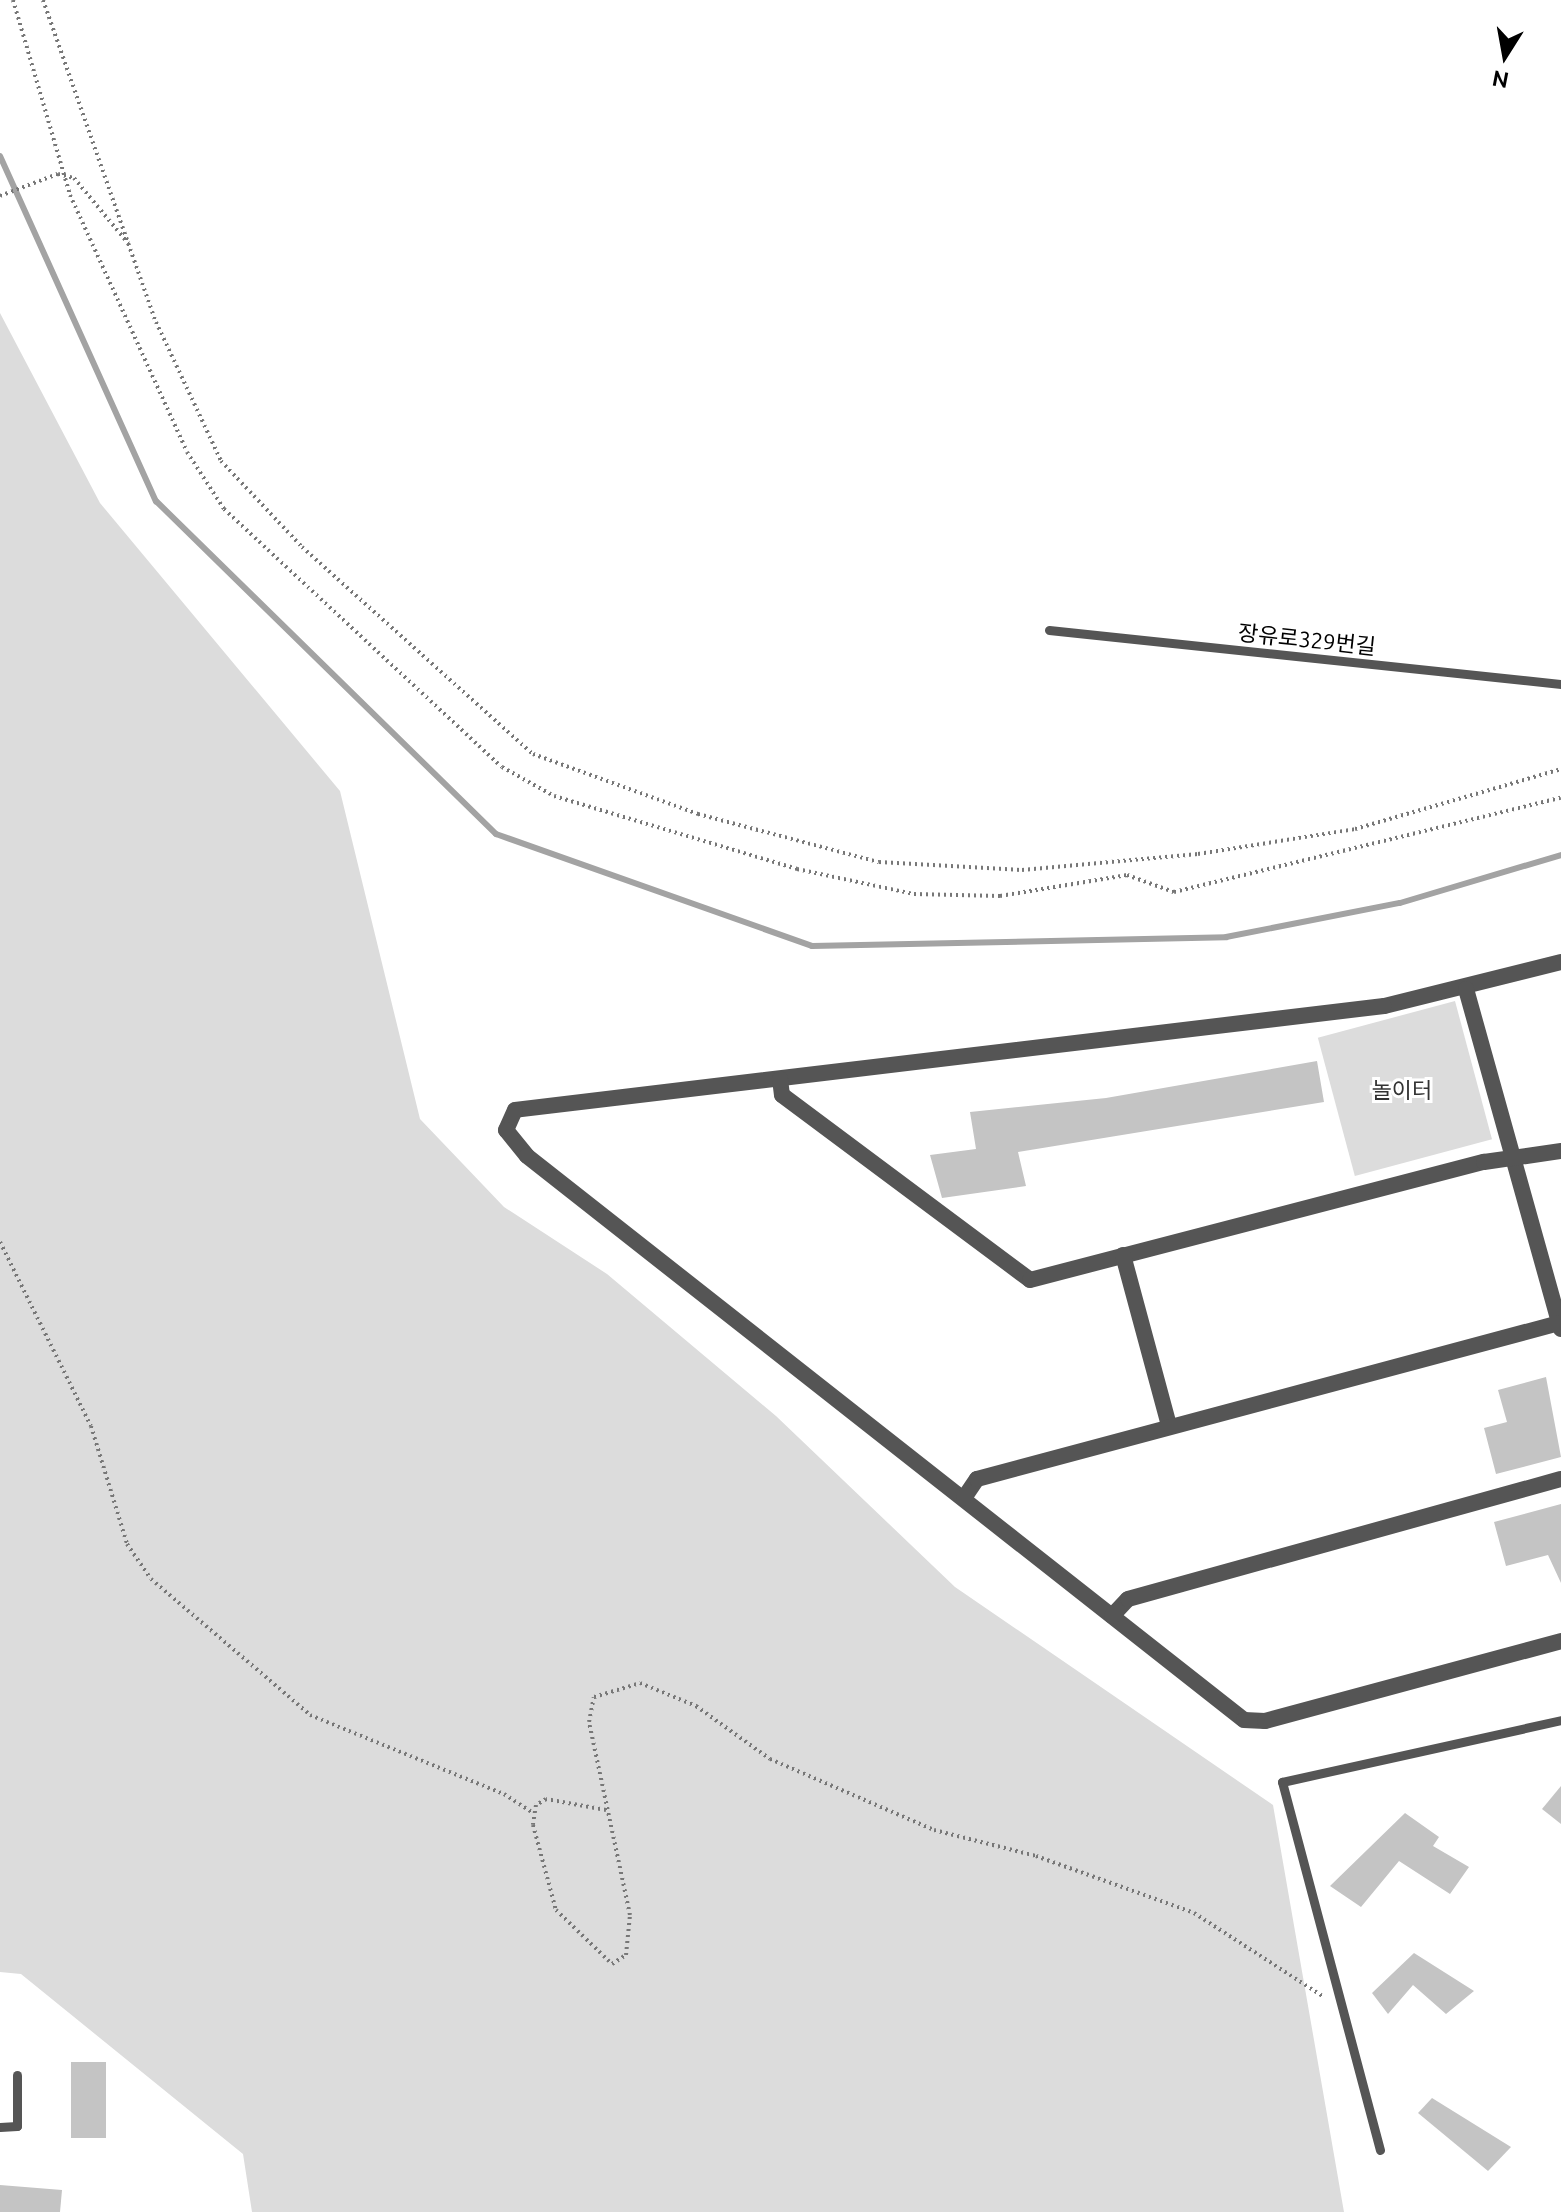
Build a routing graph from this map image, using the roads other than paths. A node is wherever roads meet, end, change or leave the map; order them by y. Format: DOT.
graph roads {
  1 [pos="1049,630"];
  2 [pos="1561,684"];
  3 [pos="1561,962"];
  4 [pos="1466,989"];
  5 [pos="780,1079"];
  6 [pos="1561,1151"];
  7 [pos="1520,1162"];
  8 [pos="1123,1255"];
  9 [pos="1560,1325"];
  10 [pos="1169,1426"];
  11 [pos="1561,1479"];
  12 [pos="964,1498"];
  13 [pos="1112,1616"];
  14 [pos="1561,1641"];
  15 [pos="1561,1720"];
  16 [pos="17,2075"];
  17 [pos="0,2127"];
  18 [pos="1380,2150"];
  1 -- 2 [label="lane, 장유로329번길"];
  3 -- 4 [label="street"];
  4 -- 5 [label="street"];
  4 -- 7 [label="street"];
  5 -- 8 [label="street"];
  5 -- 12 [label="street"];
  6 -- 7 [label="street"];
  7 -- 8 [label="street"];
  7 -- 9 [label="street"];
  8 -- 10 [label="street"];
  9 -- 10 [label="street"];
  10 -- 12 [label="street"];
  11 -- 13 [label="street"];
  12 -- 13 [label="street"];
  13 -- 14 [label="street"];
  15 -- 18 [label="lane"];
  16 -- 17 [label="lane"];
}
